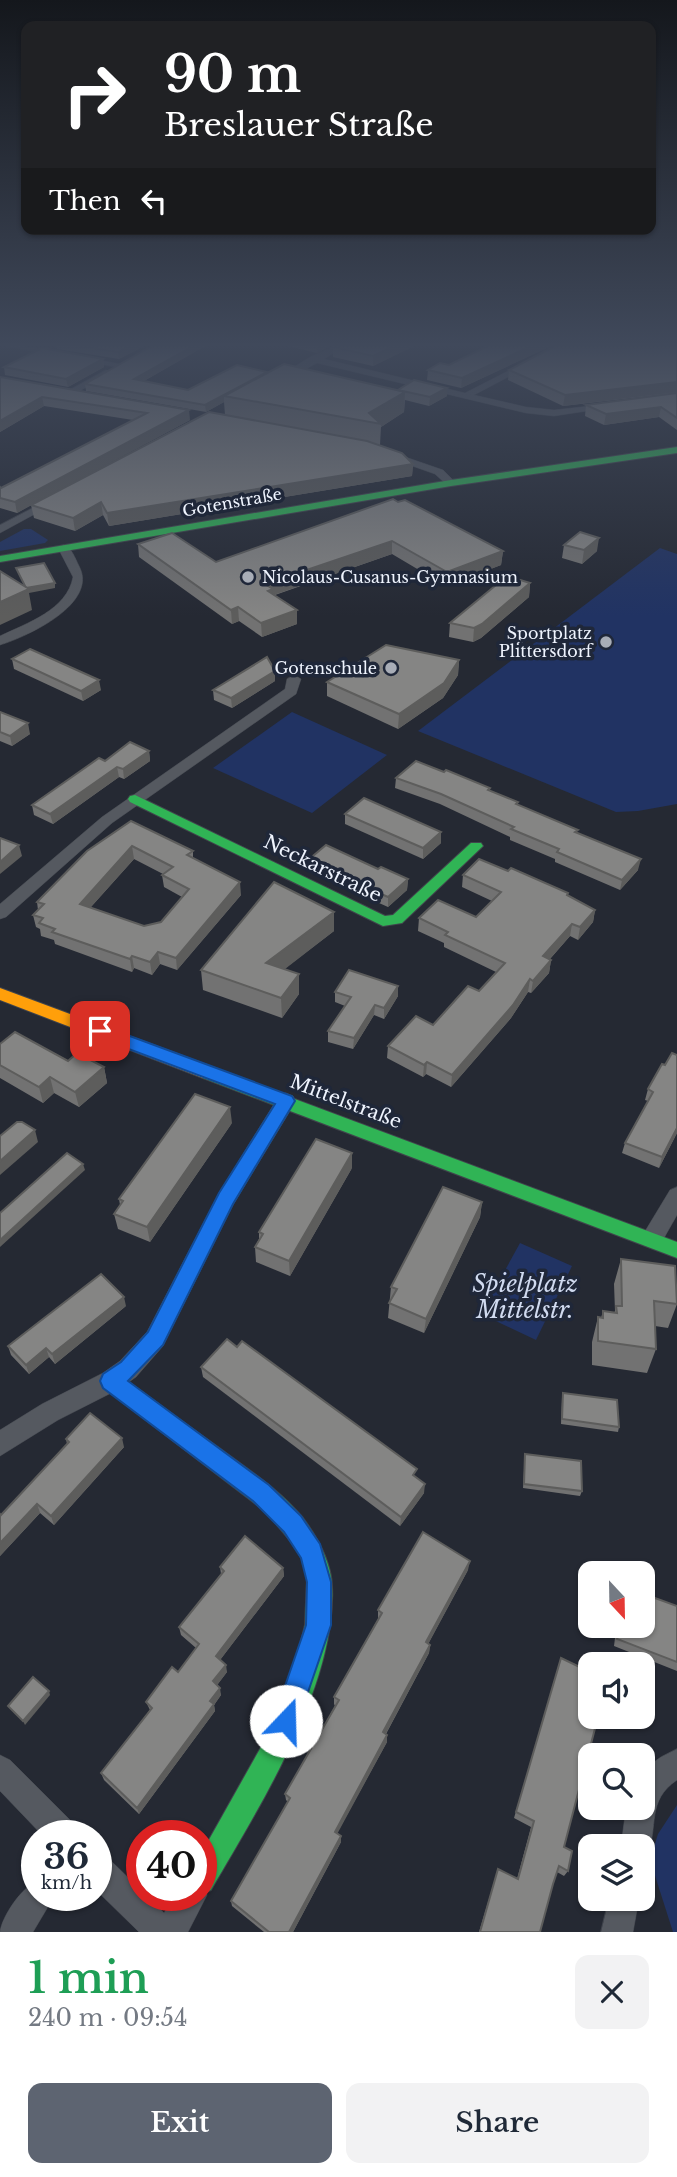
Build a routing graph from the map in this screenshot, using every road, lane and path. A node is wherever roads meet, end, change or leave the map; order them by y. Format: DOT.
graph roads {
  1 [pos="677,450"];
  2 [pos="380,452"];
  3 [pos="451,483"];
  4 [pos="67,494"];
  5 [pos="3,526"];
  6 [pos="64,548"];
  7 [pos="0,559"];
  8 [pos="0,641"];
  9 [pos="294,679"];
  10 [pos="135,799"];
  11 [pos="476,846"];
  12 [pos="0,913"];
  13 [pos="0,994"];
  14 [pos="286,1101"];
  15 [pos="677,1196"];
  16 [pos="652,1239"];
  17 [pos="677,1250"];
  18 [pos="111,1381"];
  19 [pos="0,1444"];
  20 [pos="677,1764"];
  21 [pos="0,1770"];
  22 [pos="655,1778"];
  23 [pos="48,1820"];
  24 [pos="217,1853"];
  25 [pos="112,1884"];
  26 [pos="29,1911"];
  27 [pos="183,1911"];
  28 [pos="621,1911"];
  29 [pos="14,1932"];
  30 [pos="161,1932"];
  31 [pos="171,1932"];
  32 [pos="617,1932"];
  1 -- 3 [label="street, Gotenstraße"];
  2 -- 3 [label="street"];
  3 -- 6 [label="street, Gotenstraße"];
  4 -- 5 [label="street"];
  6 -- 7 [label="street, Gotenstraße"];
  6 -- 8 [label="street"];
  9 -- 10 [label="street"];
  10 -- 11 [label="street, Neckarstraße"];
  10 -- 12 [label="street"];
  13 -- 14 [label="street, Mittelstraße"];
  14 -- 16 [label="street, Mittelstraße"];
  14 -- 18 [label="street"];
  15 -- 16 [label="street"];
  16 -- 17 [label="street, Mittelstraße"];
  18 -- 19 [label="street"];
  18 -- 24 [label="street"];
  20 -- 22 [label="street"];
  21 -- 23 [label="street"];
  25 -- 30 [label="street"];
  26 -- 29 [label="street"];
  27 -- 31 [label="street"];
  28 -- 32 [label="street"];
}
